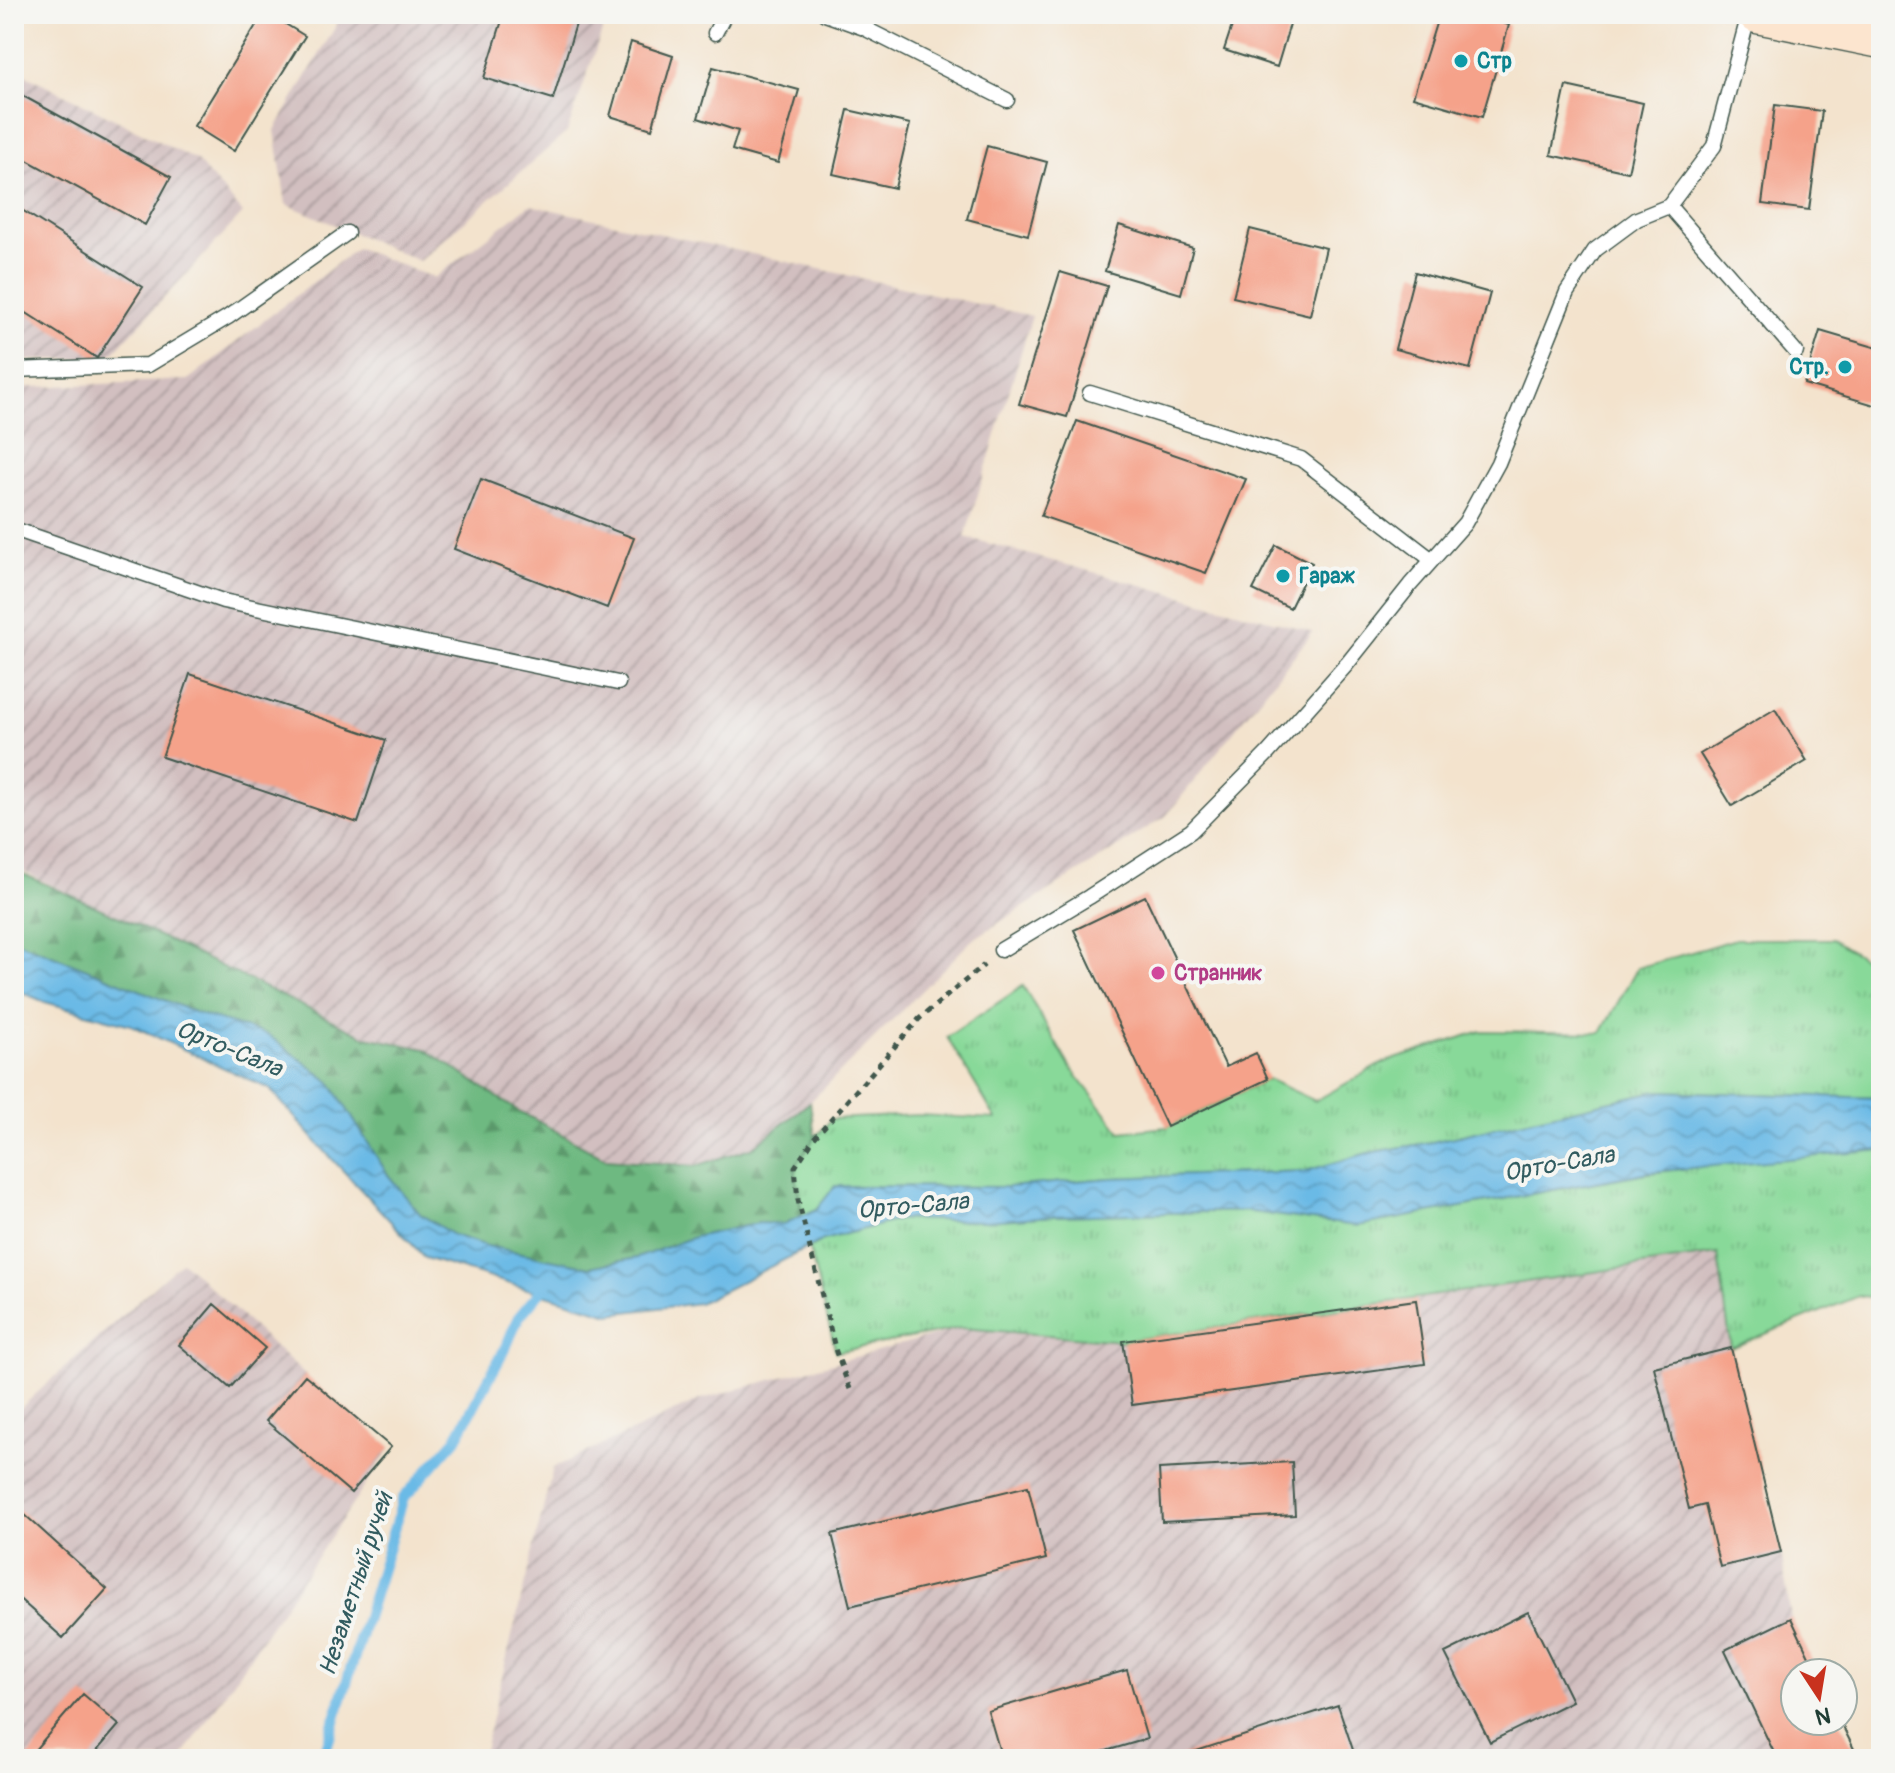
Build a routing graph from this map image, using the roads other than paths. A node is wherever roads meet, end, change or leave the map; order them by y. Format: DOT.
graph roads {
  1 [pos="725,14"];
  2 [pos="825,14"];
  3 [pos="1749,14"];
  4 [pos="1757,14"];
  5 [pos="867,21"];
  6 [pos="715,33"];
  7 [pos="1881,39"];
  8 [pos="1007,100"];
  9 [pos="1669,206"];
  10 [pos="347,233"];
  11 [pos="1796,352"];
  12 [pos="14,370"];
  13 [pos="1090,393"];
  14 [pos="14,529"];
  15 [pos="1432,560"];
  16 [pos="618,683"];
  17 [pos="1001,950"];
  1 -- 6 [label="lane"];
  2 -- 5 [label="lane"];
  3 -- 9 [label="lane"];
  4 -- 7 [label="street"];
  5 -- 8 [label="lane"];
  9 -- 11 [label="lane"];
  9 -- 15 [label="lane"];
  10 -- 12 [label="lane"];
  13 -- 15 [label="lane"];
  14 -- 16 [label="lane"];
  15 -- 17 [label="lane"];
}
